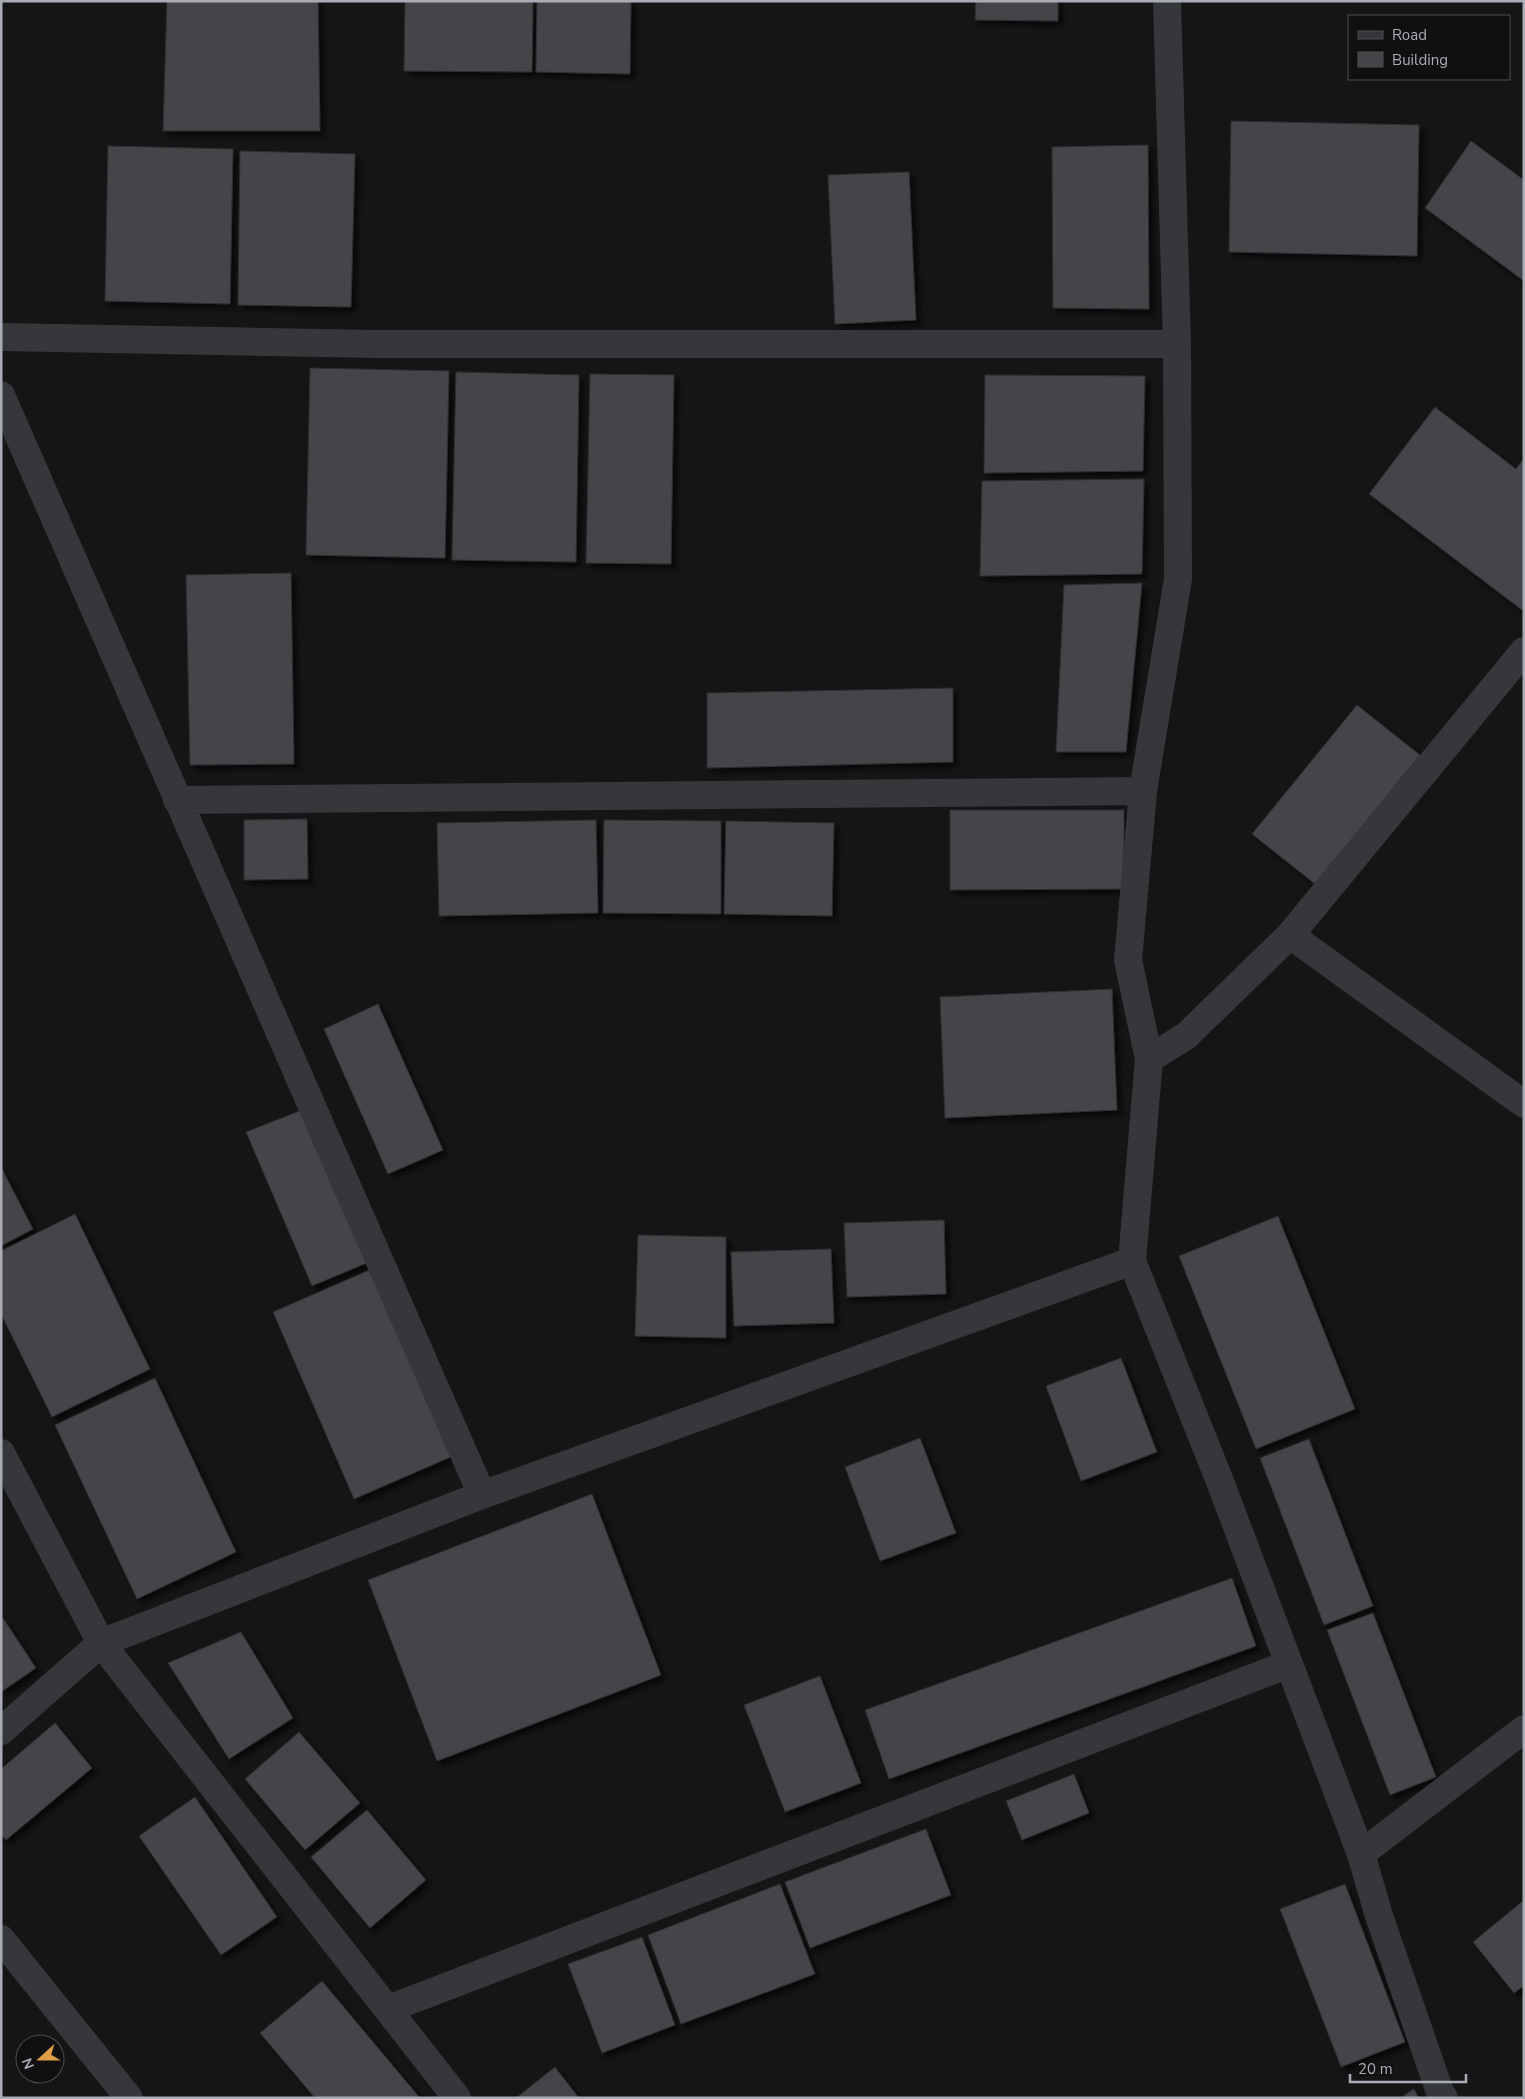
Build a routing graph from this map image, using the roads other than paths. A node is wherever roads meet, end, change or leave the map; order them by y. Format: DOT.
graph roads {
  1 [pos="1167,1"];
  2 [pos="1,337"];
  3 [pos="1177,344"];
  4 [pos="1,395"];
  5 [pos="1524,651"];
  6 [pos="1143,791"];
  7 [pos="177,800"];
  8 [pos="1290,935"];
  9 [pos="1149,1059"];
  10 [pos="1524,1104"];
  11 [pos="1132,1261"];
  12 [pos="1,1453"];
  13 [pos="482,1495"];
  14 [pos="101,1643"];
  15 [pos="1289,1664"];
  16 [pos="1524,1729"];
  17 [pos="1,1731"];
  18 [pos="1361,1854"];
  19 [pos="1,1939"];
  20 [pos="388,2009"];
  21 [pos="129,2098"];
  22 [pos="457,2098"];
  23 [pos="1444,2098"];
  1 -- 3 [label="street"];
  2 -- 3 [label="street"];
  3 -- 6 [label="street"];
  4 -- 7 [label="street"];
  5 -- 8 [label="street"];
  6 -- 7 [label="street"];
  6 -- 9 [label="street"];
  7 -- 13 [label="street"];
  8 -- 9 [label="street"];
  8 -- 10 [label="street"];
  9 -- 11 [label="street"];
  11 -- 13 [label="street"];
  11 -- 15 [label="street"];
  12 -- 14 [label="street"];
  13 -- 14 [label="street"];
  14 -- 17 [label="street"];
  14 -- 20 [label="street"];
  15 -- 18 [label="street"];
  15 -- 20 [label="street"];
  16 -- 18 [label="street"];
  18 -- 23 [label="street"];
  19 -- 21 [label="street"];
  20 -- 22 [label="street"];
}
